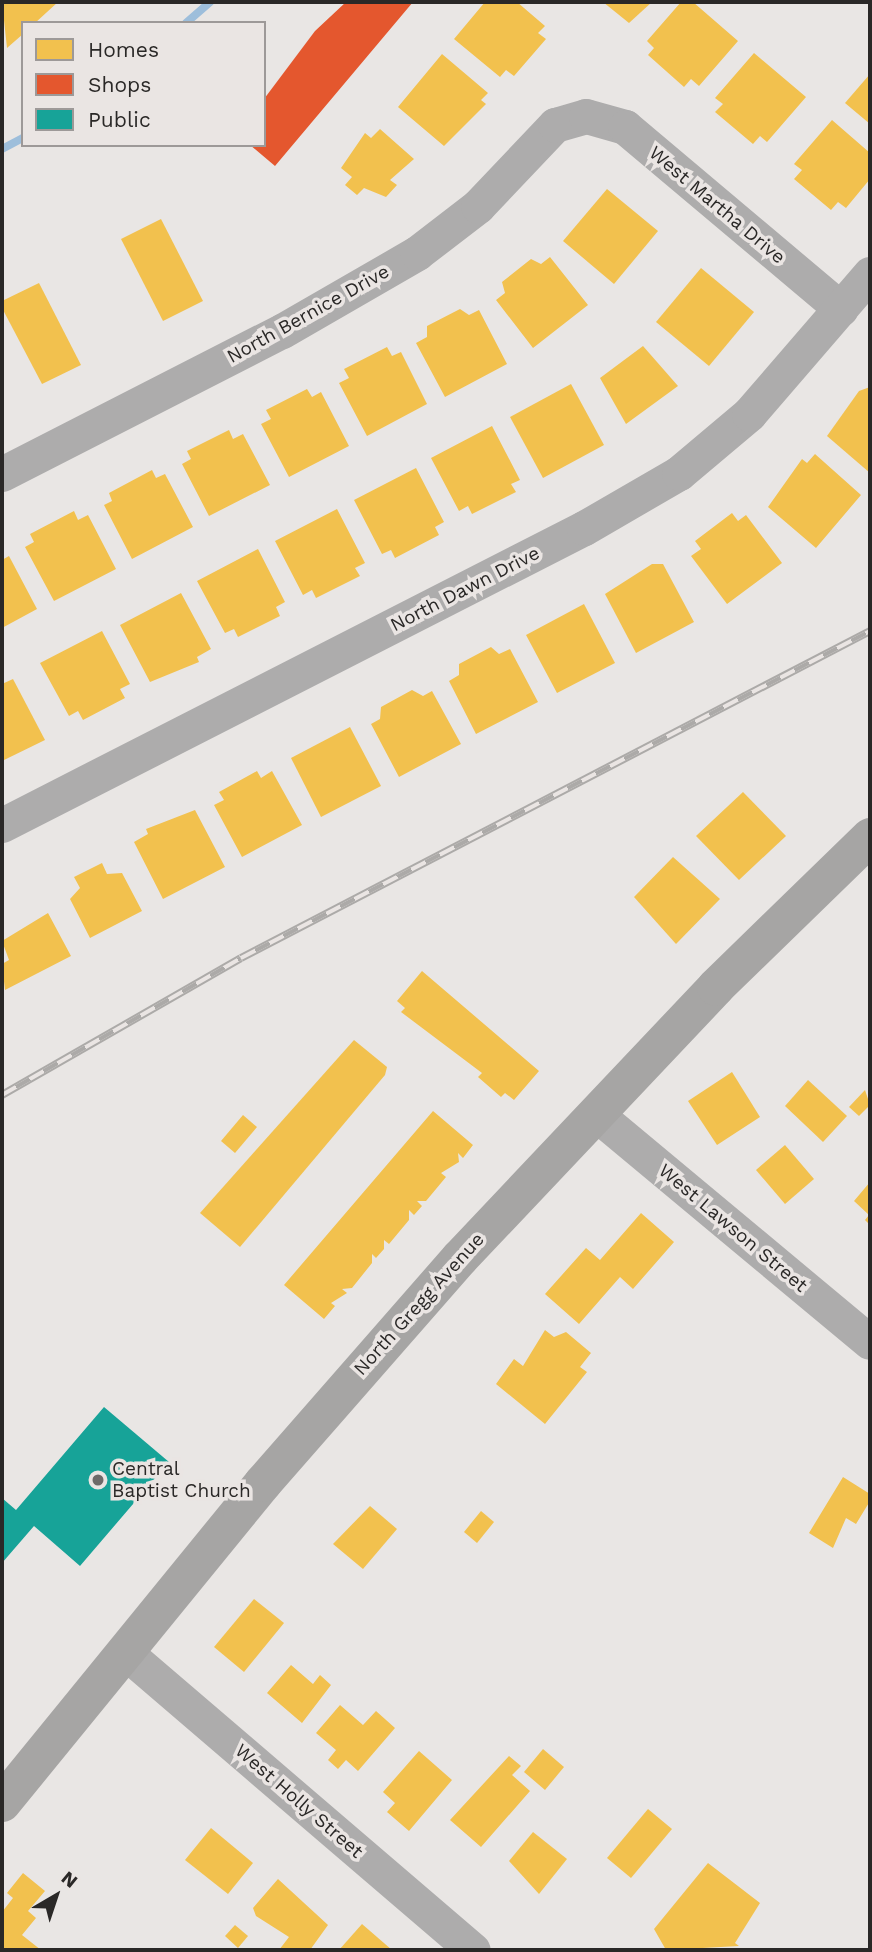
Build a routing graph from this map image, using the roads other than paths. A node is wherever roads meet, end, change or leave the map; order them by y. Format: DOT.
graph roads {
  1 [pos="586,116"];
  2 [pos="870,274"];
  3 [pos="841,309"];
  4 [pos="2,474"];
  5 [pos="2,825"];
  6 [pos="870,837"];
  7 [pos="596,1114"];
  8 [pos="870,1342"];
  9 [pos="125,1652"];
  10 [pos="2,1803"];
  11 [pos="473,1950"];
  1 -- 3 [label="street, West Martha Drive"];
  1 -- 4 [label="street, North Bernice Drive"];
  2 -- 3 [label="street, North Dawn Drive"];
  3 -- 5 [label="street, North Dawn Drive"];
  6 -- 7 [label="main road, North Gregg Avenue"];
  7 -- 8 [label="street, West Lawson Street"];
  7 -- 9 [label="main road, North Gregg Avenue"];
  9 -- 10 [label="main road, North Gregg Avenue"];
  9 -- 11 [label="street, West Holly Street"];
}
